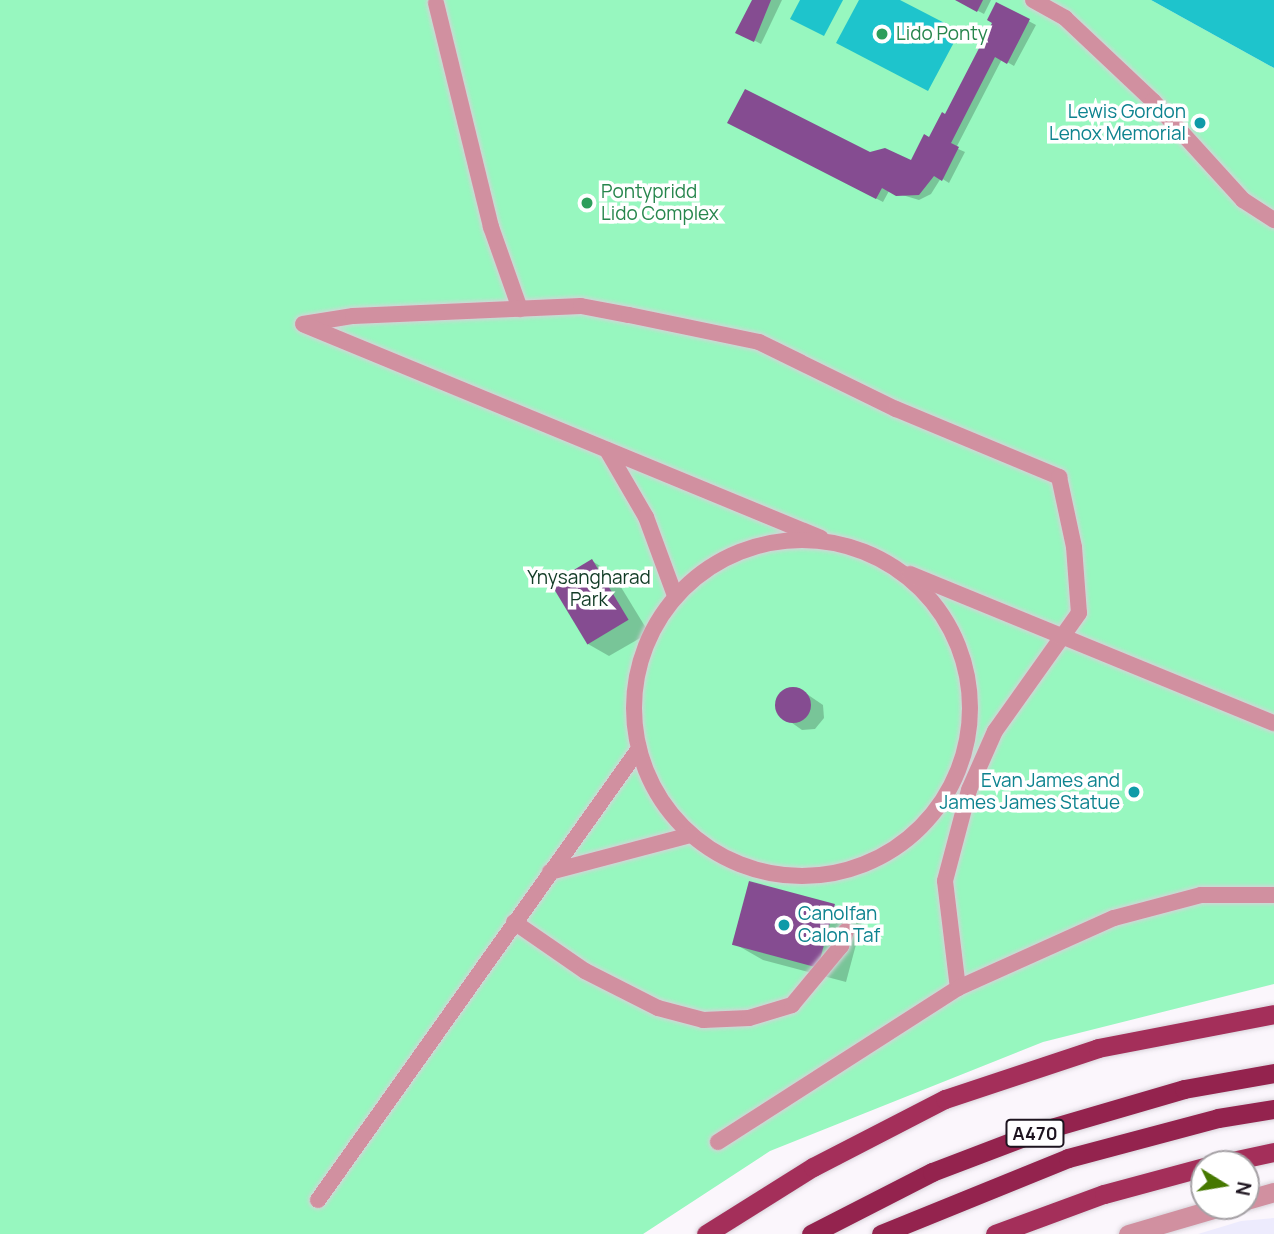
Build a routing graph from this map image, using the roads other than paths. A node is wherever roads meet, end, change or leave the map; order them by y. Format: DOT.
graph roads {
  1 [pos="1033,0"];
  2 [pos="436,3"];
  3 [pos="1274,220"];
  4 [pos="520,309"];
  5 [pos="607,450"];
  6 [pos="830,541"];
  7 [pos="897,569"];
  8 [pos="675,596"];
  9 [pos="1065,638"];
  10 [pos="1274,723"];
  11 [pos="638,750"];
  12 [pos="690,835"];
  13 [pos="550,872"];
  14 [pos="1274,895"];
  15 [pos="514,922"];
  16 [pos="846,931"];
  17 [pos="958,988"];
  18 [pos="1274,1014"];
  19 [pos="1274,1073"];
  20 [pos="1274,1109"];
  21 [pos="719,1142"];
  22 [pos="1190,1171"];
  23 [pos="318,1200"];
  24 [pos="1190,1216"];
  25 [pos="706,1234"];
  26 [pos="811,1234"];
  27 [pos="881,1234"];
  28 [pos="995,1234"];
  29 [pos="1128,1234"];
  1 -- 3 [label="lane"];
  2 -- 4 [label="lane"];
  4 -- 5 [label="lane"];
  4 -- 9 [label="lane"];
  5 -- 6 [label="lane"];
  5 -- 8 [label="lane"];
  6 -- 7 [label="lane"];
  6 -- 8 [label="lane"];
  7 -- 9 [label="lane"];
  7 -- 12 [label="lane"];
  8 -- 11 [label="lane"];
  9 -- 10 [label="lane"];
  9 -- 17 [label="lane"];
  11 -- 12 [label="lane"];
  11 -- 13 [label="lane"];
  12 -- 13 [label="lane"];
  13 -- 15 [label="lane"];
  14 -- 17 [label="lane"];
  15 -- 16 [label="lane"];
  15 -- 23 [label="lane"];
  17 -- 21 [label="lane"];
  18 -- 25 [label="main road"];
  19 -- 26 [label="highway, A470"];
  20 -- 27 [label="highway, A470"];
  22 -- 28 [label="main road"];
  24 -- 29 [label="street"];
}
